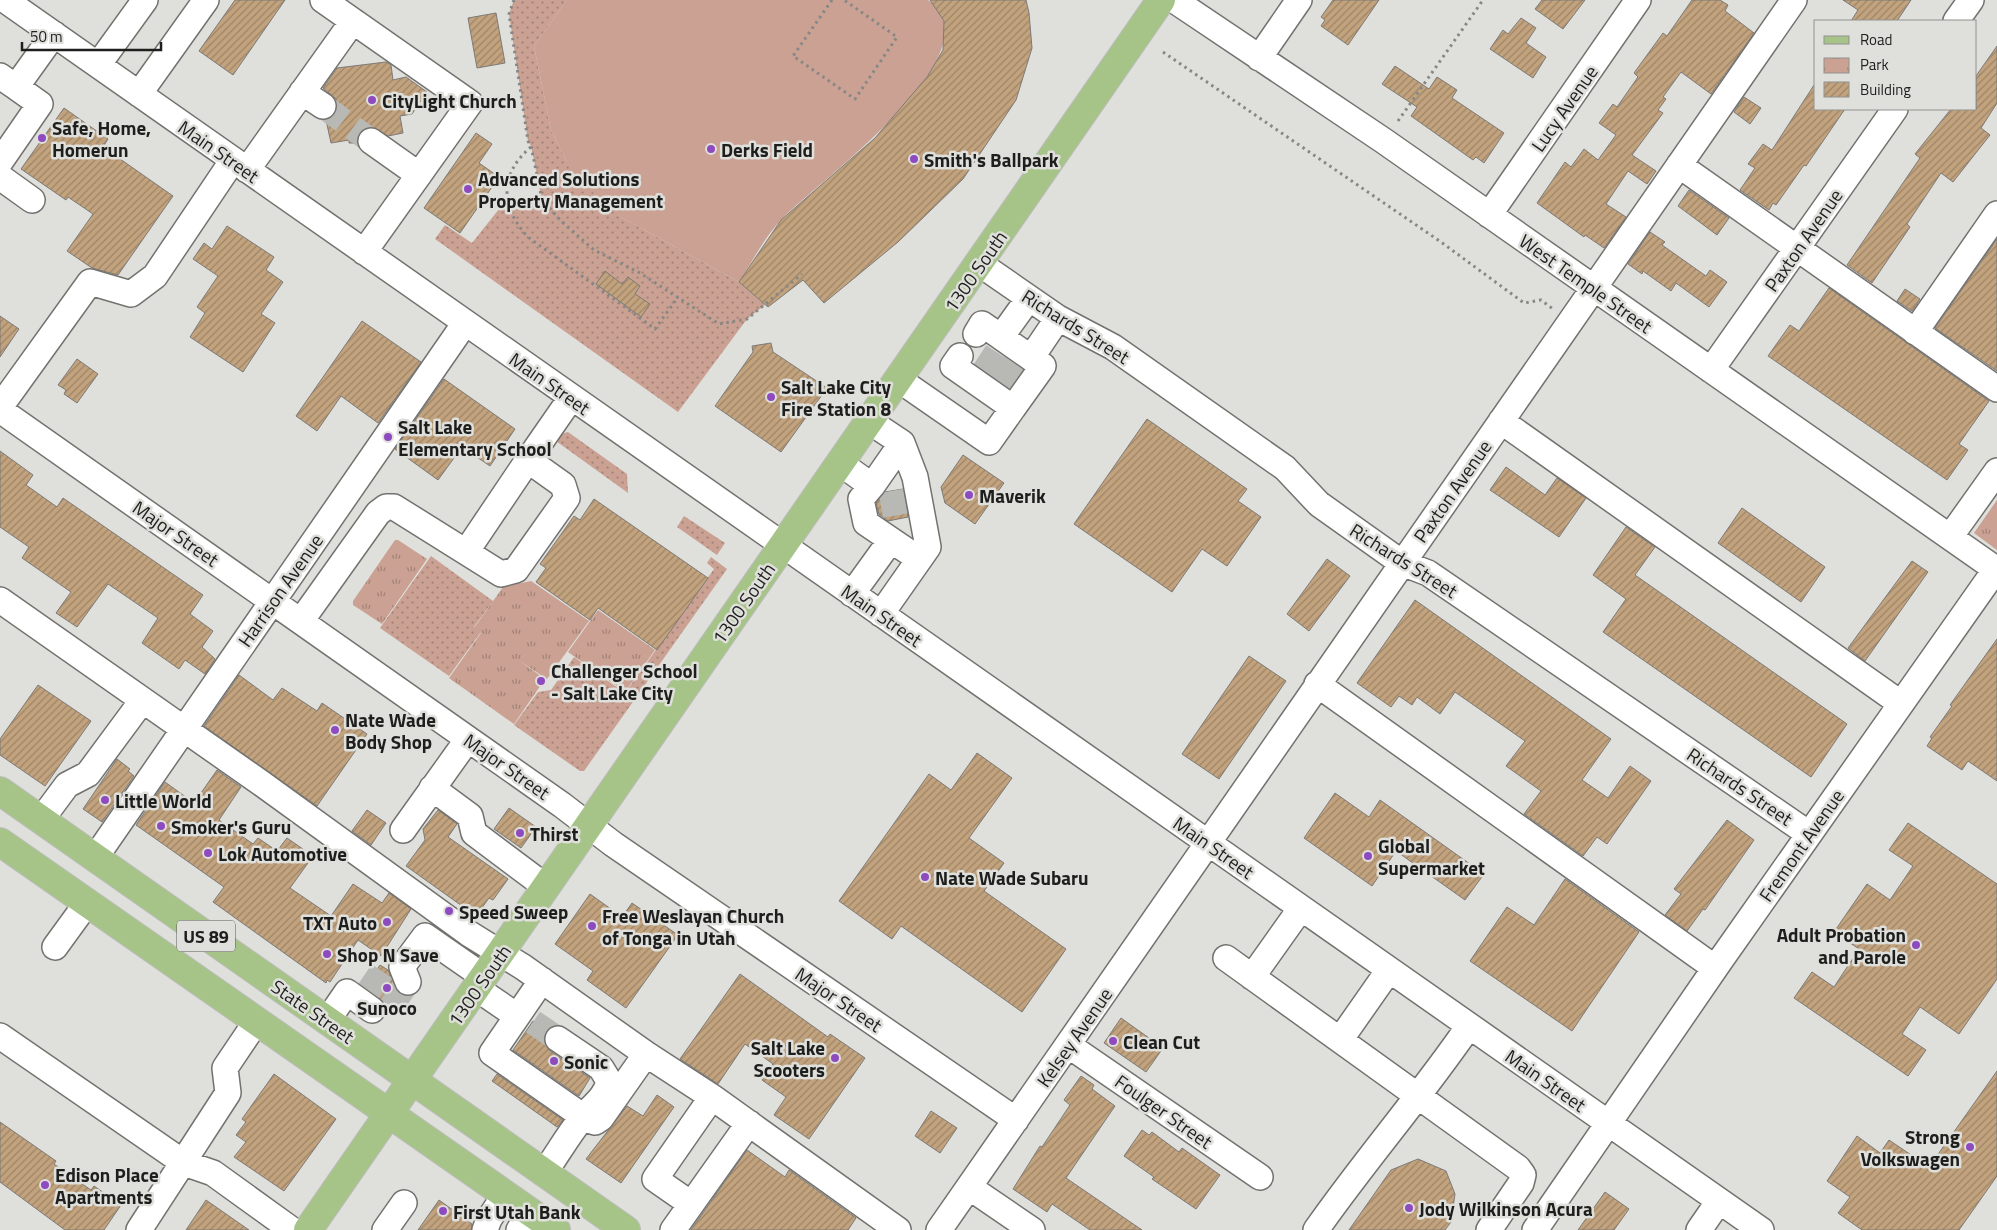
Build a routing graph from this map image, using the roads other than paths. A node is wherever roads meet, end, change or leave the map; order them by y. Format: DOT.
graph roads {
  1 [pos="4,0"];
  2 [pos="145,0"];
  3 [pos="206,0"];
  4 [pos="324,0"];
  5 [pos="1161,0"];
  6 [pos="1174,0"];
  7 [pos="1299,0"];
  8 [pos="1638,0"];
  9 [pos="1794,0"];
  10 [pos="1971,0"];
  11 [pos="1957,20"];
  12 [pos="353,21"];
  13 [pos="54,34"];
  14 [pos="1259,58"];
  15 [pos="98,65"];
  16 [pos="8,82"];
  17 [pos="302,92"];
  18 [pos="139,94"];
  19 [pos="322,106"];
  20 [pos="1894,110"];
  21 [pos="371,141"];
  22 [pos="0,162"];
  23 [pos="240,165"];
  24 [pos="1679,165"];
  25 [pos="419,175"];
  26 [pos="0,177"];
  27 [pos="32,200"];
  28 [pos="1997,214"];
  29 [pos="1489,215"];
  30 [pos="1797,248"];
  31 [pos="364,252"];
  32 [pos="980,264"];
  33 [pos="1594,288"];
  34 [pos="1029,298"];
  35 [pos="1058,318"];
  36 [pos="465,323"];
  37 [pos="1915,332"];
  38 [pos="1008,349"];
  39 [pos="1711,370"];
  40 [pos="898,379"];
  41 [pos="1997,389"];
  42 [pos="571,398"];
  43 [pos="0,408"];
  44 [pos="869,421"];
  45 [pos="1502,421"];
  46 [pos="902,443"];
  47 [pos="528,460"];
  48 [pos="840,463"];
  49 [pos="1997,471"];
  50 [pos="882,488"];
  51 [pos="1950,536"];
  52 [pos="902,541"];
  53 [pos="782,546"];
  54 [pos="466,552"];
  55 [pos="1402,563"];
  56 [pos="1996,569"];
  57 [pos="852,594"];
  58 [pos="0,600"];
  59 [pos="272,601"];
  60 [pos="881,614"];
  61 [pos="301,621"];
  62 [pos="1317,684"];
  63 [pos="142,701"];
  64 [pos="1900,703"];
  65 [pos="183,730"];
  66 [pos="468,739"];
  67 [pos="432,788"];
  68 [pos="0,791"];
  69 [pos="40,820"];
  70 [pos="589,825"];
  71 [pos="403,830"];
  72 [pos="1809,834"];
  73 [pos="0,842"];
  74 [pos="1209,843"];
  75 [pos="95,858"];
  76 [pos="546,886"];
  77 [pos="87,903"];
  78 [pos="1301,908"];
  79 [pos="55,948"];
  80 [pos="501,953"];
  81 [pos="1226,958"];
  82 [pos="1715,968"];
  83 [pos="1389,970"];
  84 [pos="398,973"];
  85 [pos="1252,977"];
  86 [pos="542,980"];
  87 [pos="480,983"];
  88 [pos="523,1017"];
  89 [pos="327,1021"];
  90 [pos="256,1022"];
  91 [pos="1469,1026"];
  92 [pos="0,1036"];
  93 [pos="353,1039"];
  94 [pos="558,1039"];
  95 [pos="1340,1040"];
  96 [pos="1068,1045"];
  97 [pos="646,1054"];
  98 [pos="412,1081"];
  99 [pos="712,1097"];
  100 [pos="1419,1097"];
  101 [pos="388,1115"];
  102 [pos="583,1117"];
  103 [pos="1016,1120"];
  104 [pos="749,1123"];
  105 [pos="1609,1124"];
  106 [pos="184,1164"];
  107 [pos="544,1173"];
  108 [pos="1260,1178"];
  109 [pos="969,1187"];
  110 [pos="504,1195"];
  111 [pos="1719,1201"];
  112 [pos="404,1203"];
  113 [pos="691,1204"];
  114 [pos="525,1221"];
  115 [pos="1025,1228"];
  116 [pos="139,1230"];
  117 [pos="292,1230"];
  118 [pos="308,1230"];
  119 [pos="385,1230"];
  120 [pos="485,1230"];
  121 [pos="556,1230"];
  122 [pos="626,1230"];
  123 [pos="673,1230"];
  124 [pos="898,1230"];
  125 [pos="939,1230"];
  126 [pos="1316,1230"];
  127 [pos="1489,1230"];
  128 [pos="1535,1230"];
  129 [pos="1699,1230"];
  130 [pos="1760,1230"];
  1 -- 13 [label="street, Main Street"];
  2 -- 15 [label="street"];
  3 -- 18 [label="street"];
  4 -- 12 [label="street"];
  5 -- 32 [label="main road, 1300 South"];
  6 -- 14 [label="street, West Temple Street"];
  7 -- 14 [label="street"];
  8 -- 29 [label="street, Lucy Avenue"];
  9 -- 24 [label="street, Paxton Avenue"];
  10 -- 11 [label="street"];
  12 -- 17 [label="street"];
  12 -- 25 [label="street"];
  13 -- 15 [label="street, Main Street"];
  13 -- 16 [label="street"];
  14 -- 29 [label="street, West Temple Street"];
  15 -- 18 [label="street, Main Street"];
  16 -- 22 [label="street"];
  17 -- 19 [label="street"];
  17 -- 23 [label="street"];
  18 -- 23 [label="street, Main Street"];
  20 -- 30 [label="street, Paxton Avenue"];
  21 -- 25 [label="street"];
  23 -- 31 [label="street, Main Street"];
  23 -- 43 [label="street"];
  24 -- 30 [label="street"];
  24 -- 33 [label="street, Paxton Avenue"];
  25 -- 31 [label="street"];
  26 -- 27 [label="street"];
  28 -- 37 [label="street"];
  29 -- 33 [label="street, West Temple Street"];
  30 -- 37 [label="street"];
  30 -- 39 [label="street, Paxton Avenue"];
  31 -- 36 [label="street, Main Street"];
  32 -- 34 [label="street, Richards Street"];
  32 -- 40 [label="main road, 1300 South"];
  33 -- 39 [label="street, West Temple Street"];
  33 -- 45 [label="street, Paxton Avenue"];
  34 -- 35 [label="street, Richards Street"];
  34 -- 38 [label="street"];
  35 -- 38 [label="street"];
  35 -- 55 [label="street, Richards Street"];
  36 -- 42 [label="street, Main Street"];
  36 -- 59 [label="street, Harrison Avenue"];
  37 -- 41 [label="street"];
  38 -- 40 [label="street"];
  39 -- 51 [label="street, West Temple Street"];
  40 -- 44 [label="main road, 1300 South"];
  42 -- 47 [label="street"];
  42 -- 53 [label="street, Main Street"];
  43 -- 59 [label="street, Major Street"];
  44 -- 46 [label="street"];
  44 -- 48 [label="main road, 1300 South"];
  45 -- 55 [label="street, Paxton Avenue"];
  45 -- 64 [label="street"];
  46 -- 50 [label="street"];
  46 -- 52 [label="street"];
  47 -- 54 [label="street"];
  47 -- 54 [label="street"];
  48 -- 50 [label="street"];
  48 -- 53 [label="main road, 1300 South"];
  49 -- 51 [label="street"];
  50 -- 52 [label="street"];
  51 -- 56 [label="street, West Temple Street"];
  52 -- 57 [label="street"];
  52 -- 60 [label="street"];
  53 -- 57 [label="street, Main Street"];
  53 -- 70 [label="main road, 1300 South"];
  54 -- 61 [label="street"];
  55 -- 62 [label="street, Paxton Avenue"];
  55 -- 72 [label="street, Richards Street"];
  56 -- 64 [label="street, Fremont Avenue"];
  57 -- 60 [label="street, Main Street"];
  58 -- 63 [label="street"];
  59 -- 61 [label="street, Major Street"];
  59 -- 65 [label="street, Harrison Avenue"];
  60 -- 74 [label="street, Main Street"];
  61 -- 66 [label="street, Major Street"];
  62 -- 74 [label="street, Paxton Avenue"];
  62 -- 82 [label="street"];
  63 -- 65 [label="street"];
  63 -- 69 [label="street"];
  64 -- 72 [label="street, Fremont Avenue"];
  65 -- 75 [label="street, Harrison Avenue"];
  65 -- 80 [label="street"];
  66 -- 67 [label="street"];
  66 -- 70 [label="street, Major Street"];
  67 -- 71 [label="street"];
  67 -- 76 [label="street"];
  68 -- 69 [label="main road, State Street / US 89"];
  69 -- 75 [label="main road, State Street / US 89"];
  70 -- 76 [label="main road, 1300 South"];
  70 -- 103 [label="street, Major Street"];
  72 -- 82 [label="street, Fremont Avenue"];
  73 -- 77 [label="main road, US 89"];
  74 -- 78 [label="street, Main Street"];
  74 -- 96 [label="street, Kelsey Avenue"];
  75 -- 89 [label="main road, State Street / US 89"];
  76 -- 80 [label="main road, 1300 South"];
  77 -- 79 [label="street"];
  77 -- 90 [label="main road, US 89"];
  78 -- 83 [label="street, Main Street"];
  78 -- 85 [label="street"];
  80 -- 86 [label="street"];
  80 -- 87 [label="main road, 1300 South"];
  81 -- 85 [label="street"];
  82 -- 105 [label="street, Fremont Avenue"];
  83 -- 91 [label="street, Main Street"];
  83 -- 95 [label="street"];
  84 -- 87 [label="street"];
  85 -- 95 [label="street"];
  86 -- 88 [label="street"];
  86 -- 97 [label="street"];
  87 -- 88 [label="street"];
  87 -- 98 [label="main road, 1300 South"];
  88 -- 102 [label="street"];
  89 -- 93 [label="main road, State Street / US 89"];
  89 -- 93 [label="street"];
  90 -- 101 [label="main road, US 89"];
  90 -- 106 [label="street"];
  91 -- 100 [label="street"];
  91 -- 105 [label="street, Main Street"];
  92 -- 106 [label="street"];
  93 -- 98 [label="main road, State Street / US 89"];
  94 -- 102 [label="street"];
  95 -- 100 [label="street"];
  96 -- 103 [label="street, Kelsey Avenue"];
  96 -- 108 [label="street, Foulger Street"];
  97 -- 99 [label="street"];
  97 -- 102 [label="street"];
  98 -- 101 [label="main road, 1300 South"];
  98 -- 107 [label="main road, State Street / US 89"];
  99 -- 104 [label="street"];
  99 -- 113 [label="street"];
  100 -- 126 [label="street"];
  100 -- 127 [label="street"];
  101 -- 110 [label="main road, US 89"];
  101 -- 118 [label="main road, 1300 South"];
  102 -- 107 [label="street"];
  103 -- 109 [label="street, Kelsey Avenue"];
  104 -- 113 [label="street"];
  104 -- 124 [label="street"];
  105 -- 111 [label="street, Main Street"];
  105 -- 128 [label="street, Fremont Avenue"];
  106 -- 116 [label="street"];
  106 -- 117 [label="street"];
  107 -- 122 [label="main road, State Street / US 89"];
  109 -- 115 [label="street"];
  109 -- 125 [label="street, Kelsey Avenue"];
  110 -- 114 [label="main road, US 89"];
  110 -- 120 [label="street"];
  111 -- 129 [label="street"];
  111 -- 130 [label="street, Main Street"];
  112 -- 119 [label="street"];
  113 -- 123 [label="street"];
  114 -- 121 [label="main road, US 89"];
}
